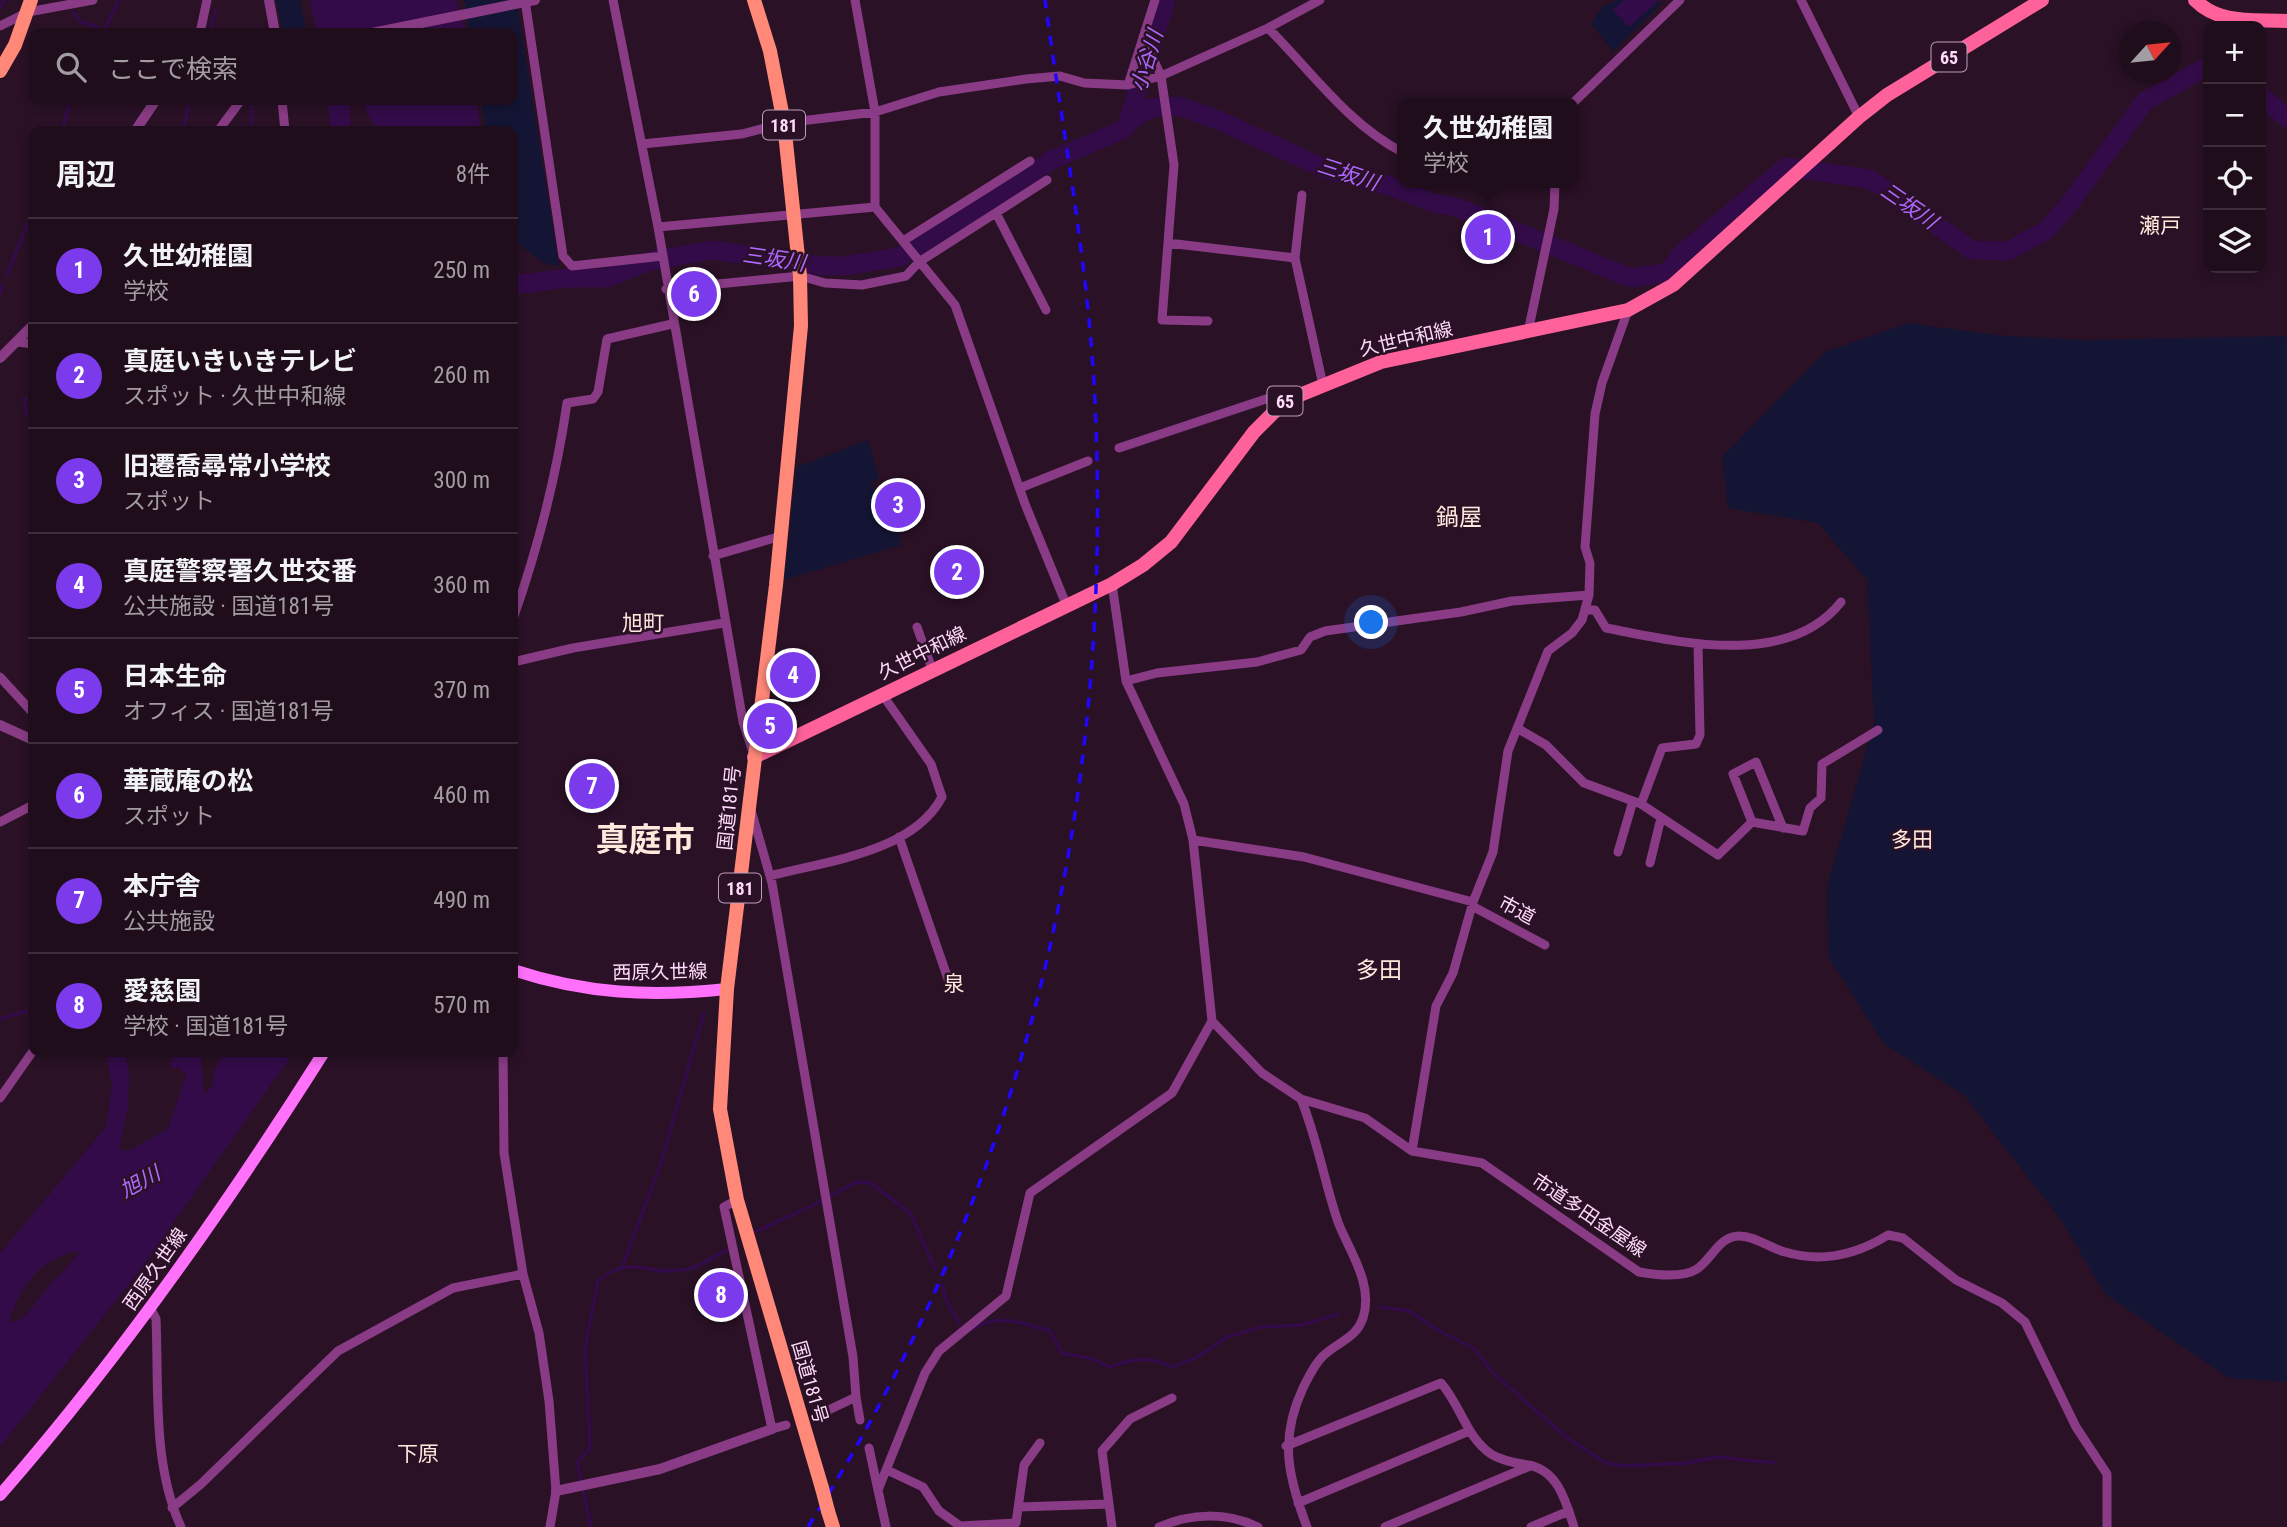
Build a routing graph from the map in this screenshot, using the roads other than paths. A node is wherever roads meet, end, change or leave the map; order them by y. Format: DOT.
graph roads {
  1 [pos="93,0"];
  2 [pos="207,0"];
  3 [pos="269,0"];
  4 [pos="613,0"];
  5 [pos="754,0"];
  6 [pos="855,0"];
  7 [pos="1155,0"];
  8 [pos="1320,0"];
  9 [pos="1680,0"];
  10 [pos="1801,0"];
  11 [pos="2042,0"];
  12 [pos="2195,0"];
  13 [pos="529,1"];
  14 [pos="29,6"];
  15 [pos="2287,21"];
  16 [pos="0,26"];
  17 [pos="201,28"];
  18 [pos="274,28"];
  19 [pos="397,28"];
  20 [pos="1268,28"];
  21 [pos="1143,37"];
  22 [pos="0,71"];
  23 [pos="1161,76"];
  24 [pos="1128,85"];
  25 [pos="1579,97"];
  26 [pos="153,105"];
  27 [pos="237,105"];
  28 [pos="282,105"];
  29 [pos="875,112"];
  30 [pos="1859,117"];
  31 [pos="784,123"];
  32 [pos="138,126"];
  33 [pos="222,126"];
  34 [pos="285,126"];
  35 [pos="642,144"];
  36 [pos="1397,149"];
  37 [pos="1030,161"];
  38 [pos="1047,180"];
  39 [pos="1555,188"];
  40 [pos="1302,195"];
  41 [pos="875,207"];
  42 [pos="792,213"];
  43 [pos="996,213"];
  44 [pos="658,227"];
  45 [pos="903,241"];
  46 [pos="1168,243"];
  47 [pos="663,256"];
  48 [pos="1295,258"];
  49 [pos="918,260"];
  50 [pos="800,276"];
  51 [pos="666,289"];
  52 [pos="1046,310"];
  53 [pos="1628,310"];
  54 [pos="1208,321"];
  55 [pos="672,324"];
  56 [pos="28,331"];
  57 [pos="1528,334"];
  58 [pos="18,342"];
  59 [pos="28,343"];
  60 [pos="0,358"];
  61 [pos="1323,385"];
  62 [pos="1285,401"];
  63 [pos="1119,448"];
  64 [pos="1088,461"];
  65 [pos="1020,488"];
  66 [pos="781,536"];
  67 [pos="713,556"];
  68 [pos="1112,584"];
  69 [pos="1589,595"];
  70 [pos="1841,601"];
  71 [pos="518,604"];
  72 [pos="1066,604"];
  73 [pos="1585,610"];
  74 [pos="724,622"];
  75 [pos="917,627"];
  76 [pos="1698,645"];
  77 [pos="518,661"];
  78 [pos="932,669"];
  79 [pos="0,677"];
  80 [pos="1126,681"];
  81 [pos="882,694"];
  82 [pos="28,708"];
  83 [pos="743,722"];
  84 [pos="0,725"];
  85 [pos="758,725"];
  86 [pos="1517,728"];
  87 [pos="1878,730"];
  88 [pos="28,738"];
  89 [pos="754,757"];
  90 [pos="1637,803"];
  91 [pos="750,805"];
  92 [pos="28,807"];
  93 [pos="1661,818"];
  94 [pos="0,821"];
  95 [pos="1752,822"];
  96 [pos="1783,828"];
  97 [pos="900,836"];
  98 [pos="1193,840"];
  99 [pos="1618,852"];
  100 [pos="1650,863"];
  101 [pos="770,876"];
  102 [pos="1473,904"];
  103 [pos="1545,945"];
  104 [pos="518,971"];
  105 [pos="948,979"];
  106 [pos="727,989"];
  107 [pos="1212,1021"];
  108 [pos="29,1057"];
  109 [pos="321,1057"];
  110 [pos="503,1057"];
  111 [pos="0,1098"];
  112 [pos="1301,1100"];
  113 [pos="1412,1151"];
  114 [pos="737,1200"];
  115 [pos="523,1274"];
  116 [pos="151,1309"];
  117 [pos="856,1397"];
  118 [pos="1172,1398"];
  119 [pos="816,1416"];
  120 [pos="860,1420"];
  121 [pos="786,1425"];
  122 [pos="772,1429"];
  123 [pos="1469,1431"];
  124 [pos="1040,1443"];
  125 [pos="1286,1446"];
  126 [pos="869,1448"];
  127 [pos="1531,1465"];
  128 [pos="887,1470"];
  129 [pos="878,1490"];
  130 [pos="556,1491"];
  131 [pos="0,1495"];
  132 [pos="1298,1503"];
  133 [pos="1109,1504"];
  134 [pos="1018,1507"];
  135 [pos="172,1508"];
  136 [pos="1569,1511"];
  137 [pos="1184,1517"];
  138 [pos="181,1527"];
  139 [pos="550,1527"];
  140 [pos="833,1527"];
  141 [pos="886,1527"];
  142 [pos="1112,1527"];
  143 [pos="1160,1527"];
  144 [pos="1182,1527"];
  145 [pos="1258,1527"];
  146 [pos="1307,1527"];
  147 [pos="1385,1527"];
  148 [pos="1531,1527"];
  149 [pos="1574,1527"];
  150 [pos="2107,1527"];
  1 -- 14 [label="street"];
  2 -- 17 [label="street"];
  3 -- 18 [label="street"];
  4 -- 35 [label="street"];
  5 -- 31 [label="highway, 国道181号 / 181"];
  6 -- 29 [label="street"];
  7 -- 21 [label="street"];
  8 -- 20 [label="street"];
  9 -- 25 [label="street"];
  10 -- 30 [label="street"];
  11 -- 30 [label="main road, 久世中和線 / 65"];
  12 -- 15 [label="main road"];
  13 -- 19 [label="street"];
  13 -- 47 [label="street"];
  14 -- 16 [label="street"];
  14 -- 22 [label="highway"];
  20 -- 23 [label="street"];
  20 -- 36 [label="street"];
  21 -- 23 [label="street"];
  21 -- 24 [label="street"];
  23 -- 24 [label="street"];
  23 -- 46 [label="street"];
  24 -- 29 [label="street"];
  26 -- 32 [label="street"];
  27 -- 33 [label="street"];
  28 -- 34 [label="street"];
  29 -- 31 [label="street"];
  29 -- 41 [label="street"];
  30 -- 53 [label="main road, 久世中和線 / 65"];
  31 -- 35 [label="street"];
  31 -- 42 [label="highway, 国道181号 / 181"];
  35 -- 44 [label="street"];
  37 -- 45 [label="street"];
  38 -- 43 [label="street"];
  39 -- 57 [label="street"];
  40 -- 48 [label="street"];
  41 -- 42 [label="street"];
  41 -- 45 [label="street"];
  42 -- 44 [label="street"];
  42 -- 50 [label="highway, 国道181号 / 181"];
  43 -- 49 [label="street"];
  43 -- 52 [label="street"];
  44 -- 47 [label="street"];
  45 -- 49 [label="street"];
  46 -- 48 [label="street"];
  46 -- 54 [label="street"];
  47 -- 51 [label="street"];
  48 -- 61 [label="street"];
  49 -- 50 [label="street"];
  49 -- 65 [label="street"];
  50 -- 51 [label="street"];
  50 -- 66 [label="highway, 国道181号 / 181"];
  51 -- 55 [label="street"];
  53 -- 57 [label="main road, 久世中和線 / 65"];
  53 -- 69 [label="street"];
  55 -- 67 [label="street"];
  55 -- 71 [label="street"];
  56 -- 58 [label="street"];
  57 -- 61 [label="main road, 久世中和線 / 65"];
  58 -- 59 [label="street"];
  58 -- 60 [label="street"];
  61 -- 62 [label="main road, 久世中和線 / 65"];
  62 -- 63 [label="street"];
  62 -- 68 [label="main road, 久世中和線 / 65"];
  64 -- 65 [label="street"];
  65 -- 72 [label="street"];
  66 -- 67 [label="street"];
  66 -- 85 [label="highway, 国道181号 / 181"];
  67 -- 74 [label="street"];
  68 -- 72 [label="main road, 久世中和線 / 65"];
  68 -- 80 [label="street"];
  69 -- 73 [label="street"];
  69 -- 80 [label="street"];
  70 -- 76 [label="street"];
  72 -- 78 [label="main road, 久世中和線 / 65"];
  73 -- 76 [label="street"];
  73 -- 86 [label="street"];
  74 -- 77 [label="street"];
  74 -- 83 [label="street"];
  75 -- 78 [label="street"];
  76 -- 90 [label="street"];
  78 -- 81 [label="main road, 久世中和線 / 65"];
  79 -- 82 [label="street"];
  80 -- 98 [label="street"];
  81 -- 89 [label="main road, 久世中和線 / 65"];
  81 -- 97 [label="street"];
  83 -- 85 [label="street"];
  83 -- 89 [label="street"];
  84 -- 88 [label="street"];
  85 -- 89 [label="highway, 国道181号 / 181"];
  86 -- 90 [label="street"];
  86 -- 102 [label="street"];
  87 -- 96 [label="street"];
  89 -- 91 [label="highway, 国道181号 / 181"];
  90 -- 93 [label="street"];
  90 -- 99 [label="street"];
  91 -- 101 [label="street"];
  91 -- 106 [label="highway, 国道181号 / 181"];
  92 -- 94 [label="street"];
  93 -- 95 [label="street"];
  93 -- 100 [label="street"];
  95 -- 96 [label="street"];
  95 -- 96 [label="street"];
  97 -- 101 [label="street"];
  97 -- 105 [label="street"];
  98 -- 102 [label="street, 市道"];
  98 -- 107 [label="street"];
  101 -- 117 [label="street"];
  102 -- 103 [label="street, 市道"];
  102 -- 113 [label="street"];
  104 -- 106 [label="main road, 西原久世線"];
  106 -- 114 [label="highway, 国道181号 / 181"];
  107 -- 112 [label="street"];
  107 -- 128 [label="street"];
  108 -- 111 [label="street"];
  109 -- 116 [label="main road, 西原久世線"];
  110 -- 115 [label="street"];
  112 -- 113 [label="street"];
  112 -- 125 [label="street"];
  113 -- 150 [label="street, 市道多田金屋線"];
  114 -- 122 [label="street"];
  114 -- 140 [label="highway, 国道181号 / 181, bridge"];
  115 -- 130 [label="street"];
  115 -- 135 [label="street"];
  116 -- 131 [label="main road, 西原久世線"];
  116 -- 135 [label="street"];
  117 -- 119 [label="street"];
  117 -- 120 [label="street"];
  118 -- 133 [label="street"];
  121 -- 122 [label="street"];
  122 -- 130 [label="street"];
  123 -- 125 [label="street"];
  123 -- 127 [label="street"];
  123 -- 132 [label="street"];
  124 -- 134 [label="street"];
  125 -- 132 [label="street"];
  126 -- 129 [label="street"];
  127 -- 136 [label="street"];
  127 -- 147 [label="street"];
  128 -- 129 [label="street"];
  128 -- 134 [label="street"];
  129 -- 141 [label="street"];
  130 -- 139 [label="street"];
  132 -- 146 [label="street"];
  133 -- 134 [label="street"];
  133 -- 142 [label="street"];
  135 -- 138 [label="street"];
  136 -- 148 [label="street"];
  136 -- 149 [label="street"];
  137 -- 143 [label="street"];
  137 -- 144 [label="street"];
  137 -- 145 [label="street"];
}
